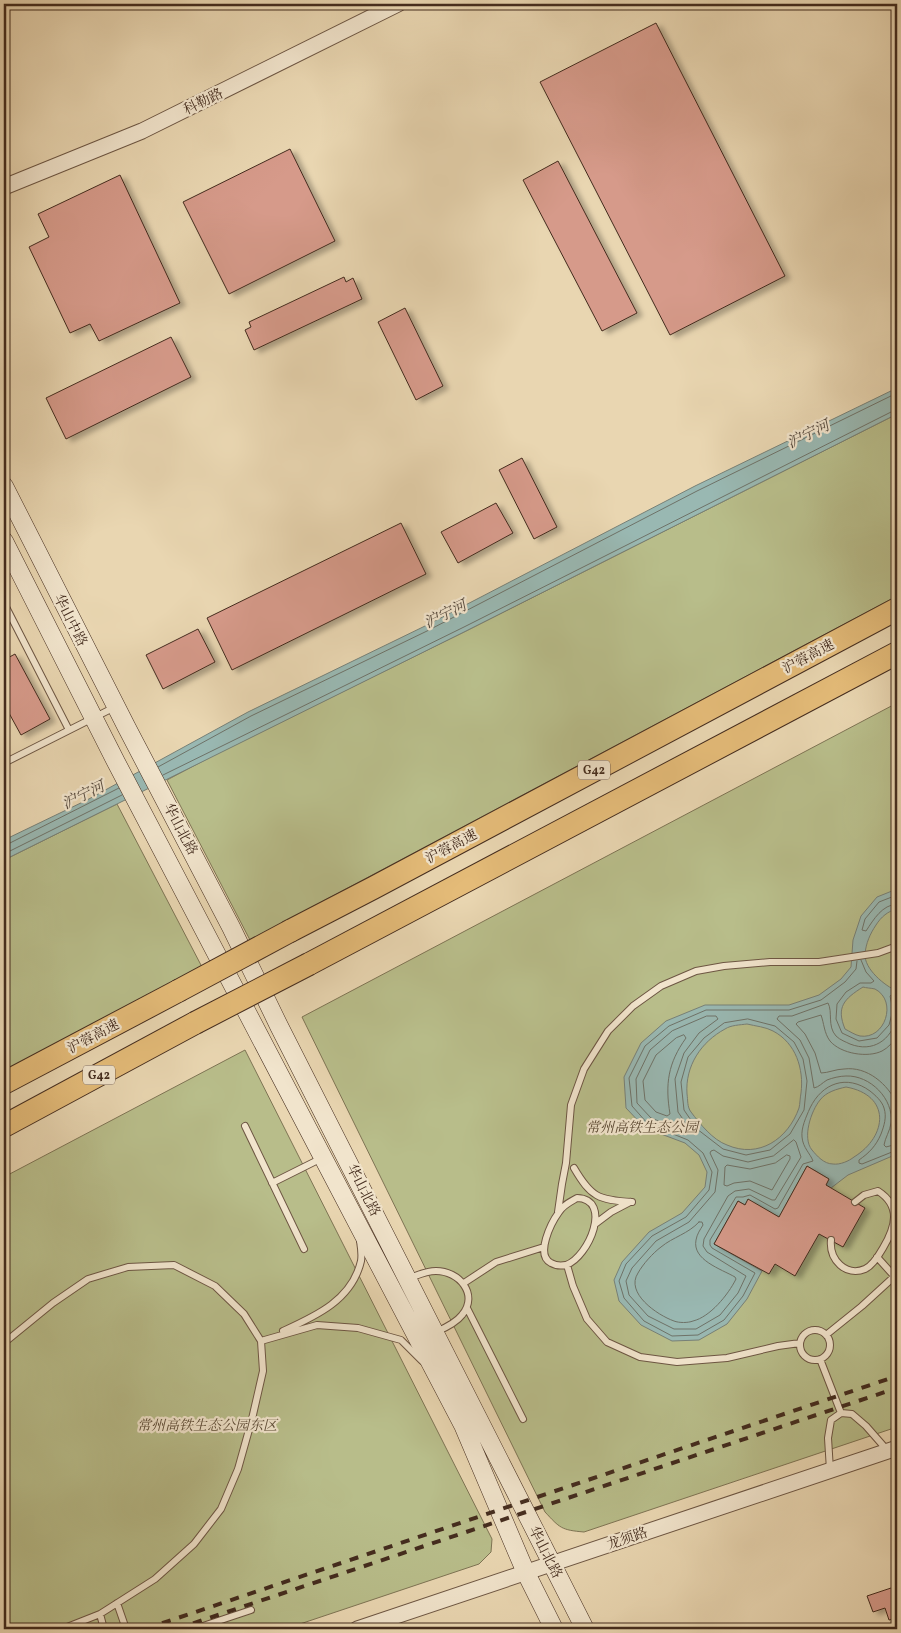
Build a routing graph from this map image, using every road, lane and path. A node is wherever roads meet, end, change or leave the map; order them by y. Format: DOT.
graph roads {
  1 [pos="398,4"];
  2 [pos="4,187"];
  3 [pos="4,486"];
  4 [pos="4,542"];
  5 [pos="4,603"];
  6 [pos="897,609"];
  7 [pos="897,653"];
  8 [pos="116,707"];
  9 [pos="94,718"];
  10 [pos="69,730"];
  11 [pos="140,753"];
  12 [pos="116,762"];
  13 [pos="4,763"];
  14 [pos="897,946"];
  15 [pos="4,1083"];
  16 [pos="4,1126"];
  17 [pos="244,1126"];
  18 [pos="568,1148"];
  19 [pos="323,1157"];
  20 [pos="574,1168"];
  21 [pos="272,1183"];
  22 [pos="586,1195"];
  23 [pos="596,1196"];
  24 [pos="577,1198"];
  25 [pos="855,1202"];
  26 [pos="592,1203"];
  27 [pos="558,1212"];
  28 [pos="595,1224"];
  29 [pos="359,1226"];
  30 [pos="831,1240"];
  31 [pos="544,1247"];
  32 [pos="304,1249"];
  33 [pos="877,1257"];
  34 [pos="567,1264"];
  35 [pos="896,1275"];
  36 [pos="408,1279"];
  37 [pos="464,1283"];
  38 [pos="467,1308"];
  39 [pos="435,1333"];
  40 [pos="826,1335"];
  41 [pos="261,1341"];
  42 [pos="4,1343"];
  43 [pos="800,1343"];
  44 [pos="820,1359"];
  45 [pos="436,1374"];
  46 [pos="841,1413"];
  47 [pos="523,1420"];
  48 [pos="892,1449"];
  49 [pos="830,1470"];
  50 [pos="552,1563"];
  51 [pos="526,1573"];
  52 [pos="117,1603"];
  53 [pos="251,1610"];
  54 [pos="100,1614"];
  55 [pos="62,1629"];
  56 [pos="104,1629"];
  57 [pos="126,1629"];
  58 [pos="194,1629"];
  59 [pos="357,1629"];
  60 [pos="554,1629"];
  61 [pos="585,1629"];
  1 -- 2 [label="street, 科勒路"];
  3 -- 8 [label="main road, 华山中路"];
  4 -- 9 [label="main road, 华山中路"];
  5 -- 10 [label="lane"];
  6 -- 15 [label="highway, 沪蓉高速 / G42, bridge"];
  7 -- 16 [label="highway, G42, bridge"];
  8 -- 9 [label="lane"];
  8 -- 11 [label="main road, 华山中路"];
  9 -- 10 [label="lane"];
  9 -- 12 [label="main road, 华山中路"];
  10 -- 13 [label="lane"];
  11 -- 36 [label="main road, 华山北路"];
  12 -- 19 [label="main road, 华山北路"];
  14 -- 18 [label="lane"];
  17 -- 21 [label="lane"];
  18 -- 20 [label="lane"];
  18 -- 27 [label="lane"];
  19 -- 21 [label="lane"];
  19 -- 29 [label="main road, 华山北路"];
  20 -- 22 [label="lane"];
  20 -- 23 [label="lane"];
  21 -- 32 [label="lane"];
  22 -- 23 [label="lane"];
  22 -- 24 [label="lane"];
  22 -- 26 [label="lane"];
  23 -- 28 [label="lane"];
  24 -- 26 [label="lane"];
  24 -- 27 [label="lane"];
  25 -- 33 [label="lane"];
  26 -- 28 [label="lane"];
  27 -- 31 [label="lane"];
  28 -- 34 [label="lane"];
  29 -- 41 [label="lane"];
  29 -- 45 [label="main road, 华山北路"];
  30 -- 33 [label="lane"];
  31 -- 34 [label="lane"];
  31 -- 37 [label="lane"];
  33 -- 35 [label="lane"];
  34 -- 43 [label="lane"];
  35 -- 40 [label="lane"];
  36 -- 37 [label="lane"];
  36 -- 39 [label="main road, 华山北路"];
  37 -- 38 [label="lane"];
  38 -- 39 [label="lane"];
  38 -- 47 [label="lane"];
  39 -- 50 [label="main road, 华山北路"];
  40 -- 43 [label="lane"];
  40 -- 44 [label="lane"];
  41 -- 42 [label="lane"];
  41 -- 45 [label="lane"];
  41 -- 52 [label="lane"];
  43 -- 44 [label="lane"];
  44 -- 46 [label="lane"];
  45 -- 51 [label="main road, 华山北路"];
  46 -- 48 [label="lane"];
  46 -- 49 [label="lane"];
  48 -- 49 [label="street, 龙须路"];
  49 -- 50 [label="street, 龙须路"];
  50 -- 51 [label="street, 龙须路"];
  50 -- 61 [label="main road, 华山北路"];
  51 -- 59 [label="street, 龙须路"];
  51 -- 60 [label="main road, 华山北路"];
  52 -- 54 [label="lane"];
  52 -- 57 [label="lane"];
  53 -- 58 [label="lane"];
  54 -- 55 [label="lane"];
  54 -- 56 [label="lane"];
}
